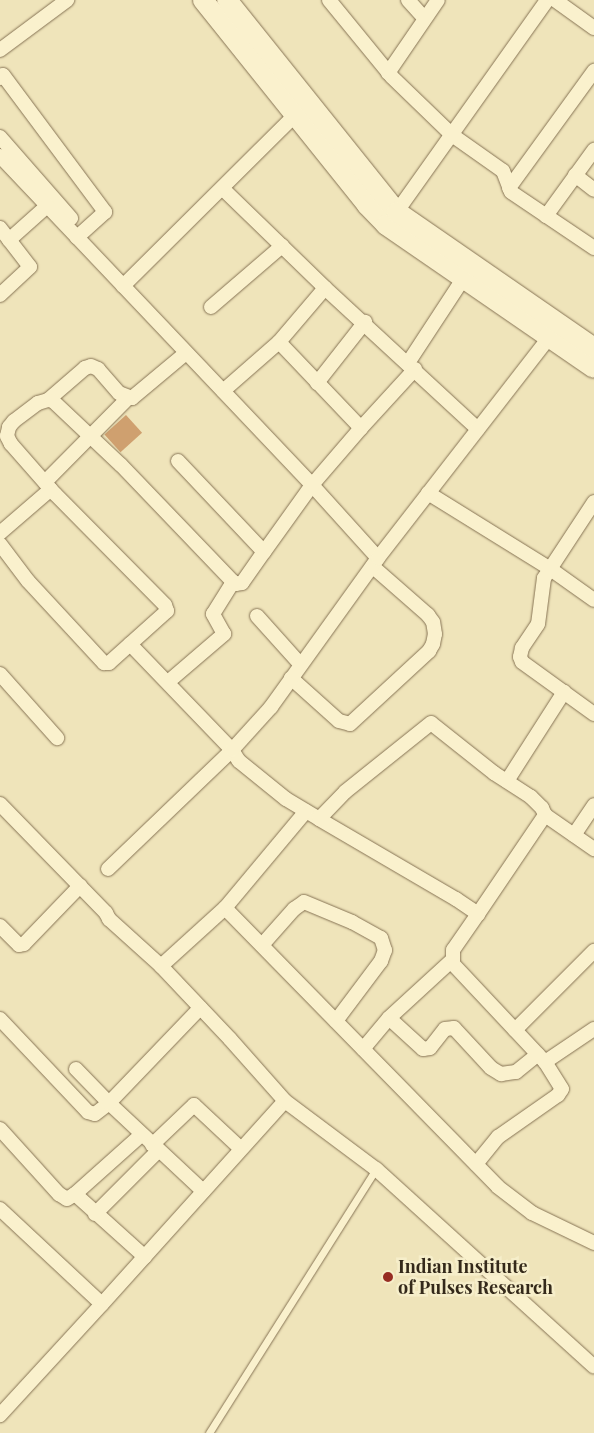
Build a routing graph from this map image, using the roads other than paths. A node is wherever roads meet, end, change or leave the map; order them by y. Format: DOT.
graph roads {
  1 [pos="68,0"];
  2 [pos="203,0"];
  3 [pos="227,0"];
  4 [pos="329,0"];
  5 [pos="408,0"];
  6 [pos="438,0"];
  7 [pos="547,0"];
  8 [pos="556,0"];
  9 [pos="424,18"];
  10 [pos="594,28"];
  11 [pos="0,50"];
  12 [pos="594,71"];
  13 [pos="388,73"];
  14 [pos="0,78"];
  15 [pos="295,115"];
  16 [pos="452,135"];
  17 [pos="0,137"];
  18 [pos="594,150"];
  19 [pos="0,156"];
  20 [pos="24,173"];
  21 [pos="575,175"];
  22 [pos="509,188"];
  23 [pos="223,189"];
  24 [pos="594,190"];
  25 [pos="47,206"];
  26 [pos="546,216"];
  27 [pos="392,218"];
  28 [pos="0,228"];
  29 [pos="80,234"];
  30 [pos="9,240"];
  31 [pos="282,246"];
  32 [pos="594,248"];
  33 [pos="463,279"];
  34 [pos="123,286"];
  35 [pos="325,288"];
  36 [pos="0,295"];
  37 [pos="211,307"];
  38 [pos="365,322"];
  39 [pos="554,331"];
  40 [pos="279,342"];
  41 [pos="594,348"];
  42 [pos="186,352"];
  43 [pos="411,366"];
  44 [pos="594,368"];
  45 [pos="317,382"];
  46 [pos="223,391"];
  47 [pos="128,398"];
  48 [pos="48,400"];
  49 [pos="361,428"];
  50 [pos="478,429"];
  51 [pos="91,437"];
  52 [pos="178,461"];
  53 [pos="312,485"];
  54 [pos="48,486"];
  55 [pos="428,493"];
  56 [pos="594,502"];
  57 [pos="0,533"];
  58 [pos="0,544"];
  59 [pos="264,552"];
  60 [pos="375,562"];
  61 [pos="549,568"];
  62 [pos="232,582"];
  63 [pos="594,600"];
  64 [pos="257,616"];
  65 [pos="130,644"];
  66 [pos="300,664"];
  67 [pos="0,674"];
  68 [pos="291,678"];
  69 [pos="168,682"];
  70 [pos="564,692"];
  71 [pos="594,714"];
  72 [pos="57,738"];
  73 [pos="232,750"];
  74 [pos="507,781"];
  75 [pos="0,804"];
  76 [pos="594,805"];
  77 [pos="306,811"];
  78 [pos="545,815"];
  79 [pos="319,819"];
  80 [pos="574,835"];
  81 [pos="594,849"];
  82 [pos="108,869"];
  83 [pos="80,886"];
  84 [pos="225,908"];
  85 [pos="478,914"];
  86 [pos="0,926"];
  87 [pos="262,945"];
  88 [pos="594,951"];
  89 [pos="452,960"];
  90 [pos="161,966"];
  91 [pos="200,1008"];
  92 [pos="389,1018"];
  93 [pos="0,1019"];
  94 [pos="336,1021"];
  95 [pos="515,1030"];
  96 [pos="592,1034"];
  97 [pos="363,1048"];
  98 [pos="542,1058"];
  99 [pos="76,1069"];
  100 [pos="284,1101"];
  101 [pos="109,1103"];
  102 [pos="0,1129"];
  103 [pos="150,1144"];
  104 [pos="241,1149"];
  105 [pos="476,1164"];
  106 [pos="376,1169"];
  107 [pos="203,1191"];
  108 [pos="75,1194"];
  109 [pos="0,1209"];
  110 [pos="95,1214"];
  111 [pos="594,1243"];
  112 [pos="145,1257"];
  113 [pos="102,1304"];
  114 [pos="594,1367"];
  115 [pos="2,1409"];
  116 [pos="209,1433"];
  1 -- 11 [label="street"];
  2 -- 15 [label="street"];
  3 -- 27 [label="street"];
  4 -- 13 [label="street"];
  5 -- 9 [label="street"];
  6 -- 9 [label="street"];
  7 -- 16 [label="street"];
  8 -- 10 [label="street"];
  9 -- 13 [label="street"];
  12 -- 22 [label="street"];
  13 -- 16 [label="street"];
  14 -- 29 [label="street"];
  15 -- 23 [label="street"];
  15 -- 27 [label="street"];
  16 -- 22 [label="street"];
  16 -- 27 [label="street"];
  17 -- 20 [label="street"];
  18 -- 21 [label="street"];
  19 -- 20 [label="street"];
  20 -- 25 [label="street"];
  20 -- 29 [label="street"];
  21 -- 24 [label="street"];
  21 -- 26 [label="street"];
  22 -- 26 [label="street"];
  23 -- 31 [label="street"];
  23 -- 34 [label="street"];
  25 -- 29 [label="street"];
  25 -- 30 [label="street"];
  26 -- 32 [label="street"];
  27 -- 33 [label="street"];
  27 -- 39 [label="street"];
  28 -- 30 [label="street"];
  29 -- 34 [label="street"];
  30 -- 36 [label="street"];
  31 -- 35 [label="street"];
  31 -- 37 [label="street"];
  33 -- 39 [label="street"];
  33 -- 43 [label="street"];
  34 -- 42 [label="street"];
  35 -- 38 [label="street"];
  35 -- 40 [label="street"];
  38 -- 43 [label="street"];
  38 -- 45 [label="street"];
  39 -- 41 [label="street"];
  39 -- 44 [label="street"];
  39 -- 50 [label="street"];
  40 -- 45 [label="street"];
  40 -- 46 [label="street"];
  42 -- 46 [label="street"];
  42 -- 47 [label="street"];
  43 -- 49 [label="street"];
  43 -- 50 [label="street"];
  45 -- 49 [label="street"];
  46 -- 53 [label="street"];
  47 -- 48 [label="street"];
  47 -- 51 [label="street"];
  48 -- 51 [label="street"];
  48 -- 54 [label="street"];
  49 -- 53 [label="street"];
  50 -- 55 [label="street"];
  51 -- 54 [label="street"];
  51 -- 62 [label="street"];
  52 -- 59 [label="street"];
  53 -- 59 [label="street"];
  53 -- 60 [label="street"];
  54 -- 57 [label="street"];
  54 -- 65 [label="street"];
  55 -- 60 [label="street"];
  55 -- 61 [label="street"];
  56 -- 61 [label="street"];
  58 -- 65 [label="street"];
  59 -- 62 [label="street"];
  60 -- 66 [label="street"];
  60 -- 68 [label="street"];
  61 -- 63 [label="street"];
  61 -- 70 [label="street"];
  62 -- 69 [label="street"];
  64 -- 66 [label="street"];
  65 -- 69 [label="street"];
  66 -- 68 [label="street"];
  67 -- 72 [label="street"];
  68 -- 73 [label="street"];
  69 -- 73 [label="street"];
  70 -- 71 [label="street"];
  70 -- 74 [label="street"];
  73 -- 77 [label="street"];
  73 -- 82 [label="street"];
  74 -- 78 [label="street"];
  74 -- 79 [label="street"];
  75 -- 83 [label="street"];
  76 -- 80 [label="street"];
  77 -- 79 [label="street"];
  77 -- 84 [label="street"];
  78 -- 80 [label="street"];
  78 -- 85 [label="street"];
  79 -- 85 [label="street"];
  80 -- 81 [label="street"];
  83 -- 86 [label="street"];
  83 -- 90 [label="street"];
  84 -- 87 [label="street"];
  84 -- 90 [label="street"];
  85 -- 89 [label="street"];
  87 -- 94 [label="street"];
  87 -- 94 [label="street"];
  88 -- 95 [label="street"];
  89 -- 92 [label="street"];
  89 -- 95 [label="street"];
  90 -- 91 [label="street"];
  91 -- 100 [label="street"];
  91 -- 101 [label="street"];
  92 -- 97 [label="street"];
  92 -- 98 [label="street"];
  93 -- 101 [label="street"];
  94 -- 97 [label="street"];
  95 -- 98 [label="street"];
  96 -- 98 [label="street"];
  97 -- 105 [label="street"];
  98 -- 105 [label="street"];
  99 -- 101 [label="street"];
  100 -- 104 [label="street"];
  100 -- 106 [label="street"];
  101 -- 103 [label="street"];
  102 -- 108 [label="street"];
  103 -- 104 [label="street"];
  103 -- 107 [label="street"];
  103 -- 108 [label="street"];
  103 -- 110 [label="street"];
  104 -- 107 [label="street"];
  105 -- 111 [label="street"];
  106 -- 114 [label="street"];
  106 -- 116 [label="lane"];
  107 -- 112 [label="street"];
  108 -- 110 [label="street"];
  109 -- 113 [label="street"];
  110 -- 112 [label="street"];
  112 -- 113 [label="street"];
  113 -- 115 [label="street"];
}
